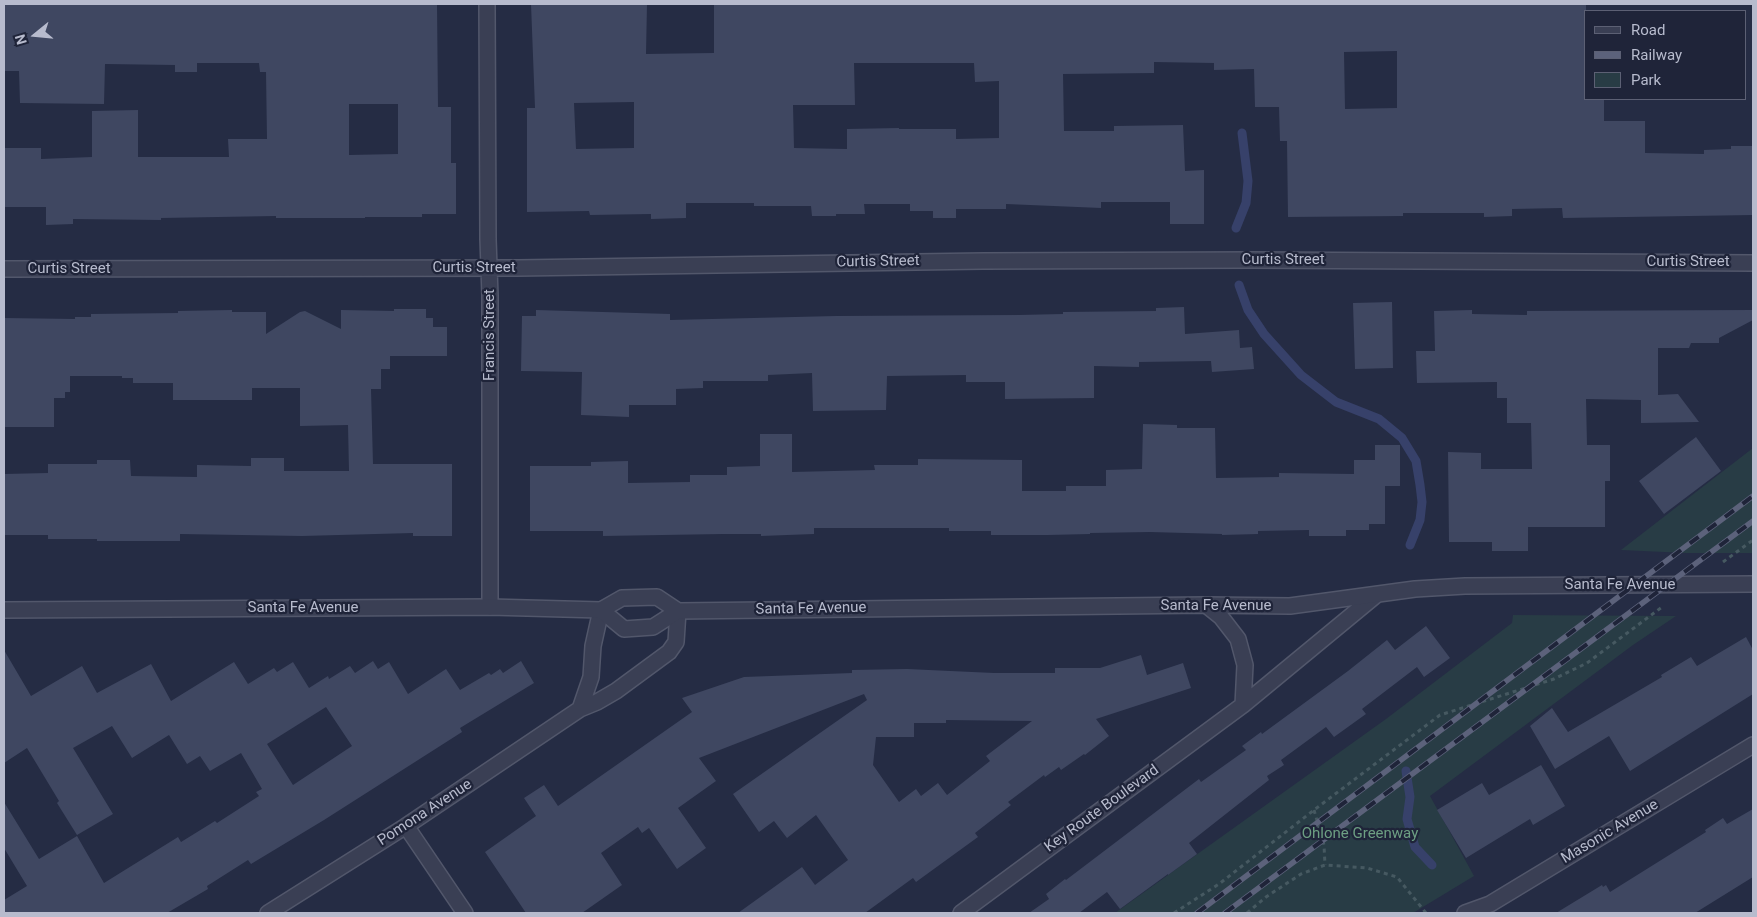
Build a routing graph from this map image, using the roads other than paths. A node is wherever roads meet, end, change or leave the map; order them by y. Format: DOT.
graph roads {
  1 [pos="487,4"];
  2 [pos="1753,262"];
  3 [pos="489,268"];
  4 [pos="4,269"];
  5 [pos="1753,584"];
  6 [pos="1375,596"];
  7 [pos="1206,605"];
  8 [pos="490,607"];
  9 [pos="4,610"];
  10 [pos="601,610"];
  11 [pos="678,611"];
  12 [pos="1243,705"];
  13 [pos="580,709"];
  14 [pos="1753,745"];
  15 [pos="406,826"];
  16 [pos="268,913"];
  17 [pos="464,913"];
  18 [pos="961,913"];
  19 [pos="1464,913"];
  1 -- 3 [label="street, Francis Street"];
  2 -- 3 [label="street, Curtis Street"];
  3 -- 4 [label="street, Curtis Street"];
  3 -- 8 [label="street, Francis Street"];
  5 -- 6 [label="street, Santa Fe Avenue"];
  6 -- 7 [label="street, Santa Fe Avenue"];
  6 -- 12 [label="street, Key Route Boulevard"];
  7 -- 11 [label="street, Santa Fe Avenue"];
  7 -- 12 [label="street"];
  8 -- 9 [label="street, Santa Fe Avenue"];
  8 -- 10 [label="street, Santa Fe Avenue"];
  10 -- 11 [label="street"];
  10 -- 11 [label="street"];
  10 -- 13 [label="street"];
  11 -- 13 [label="street, Pomona Avenue"];
  12 -- 18 [label="street, Key Route Boulevard"];
  13 -- 15 [label="street, Pomona Avenue"];
  14 -- 19 [label="street, Masonic Avenue"];
  15 -- 16 [label="street, Pomona Avenue"];
  15 -- 17 [label="street"];
}
